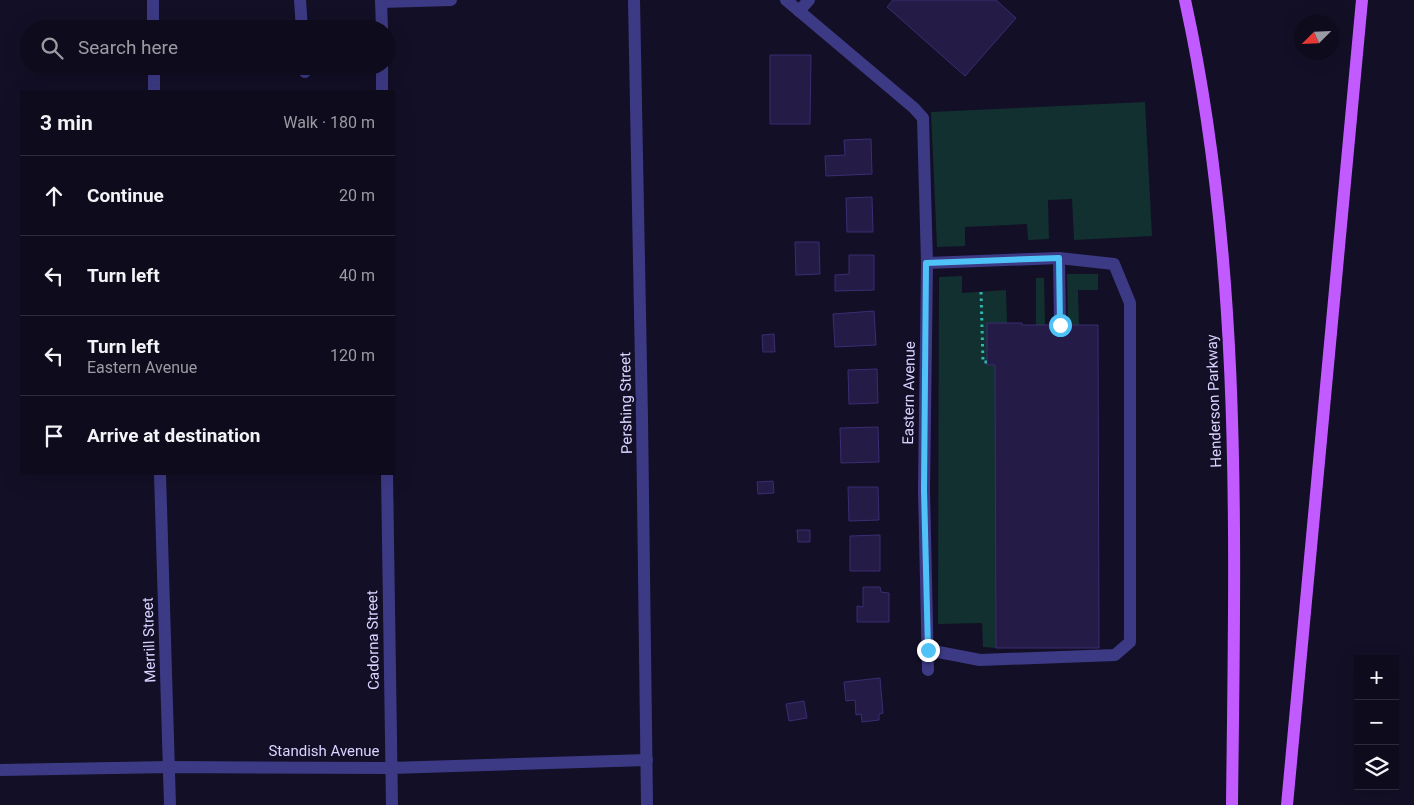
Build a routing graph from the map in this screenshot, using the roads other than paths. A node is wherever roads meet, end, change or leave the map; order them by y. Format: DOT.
graph roads {
  1 [pos="153,0"];
  2 [pos="300,0"];
  3 [pos="451,0"];
  4 [pos="634,0"];
  5 [pos="786,0"];
  6 [pos="809,0"];
  7 [pos="1185,0"];
  8 [pos="1362,0"];
  9 [pos="381,1"];
  10 [pos="799,10"];
  11 [pos="154,20"];
  12 [pos="301,20"];
  13 [pos="382,20"];
  14 [pos="154,75"];
  15 [pos="382,75"];
  16 [pos="154,90"];
  17 [pos="382,90"];
  18 [pos="1059,258"];
  19 [pos="926,263"];
  20 [pos="1060,325"];
  21 [pos="160,475"];
  22 [pos="387,475"];
  23 [pos="928,650"];
  24 [pos="928,670"];
  25 [pos="647,760"];
  26 [pos="170,768"];
  27 [pos="391,768"];
  28 [pos="0,770"];
  29 [pos="170,805"];
  30 [pos="392,805"];
  31 [pos="647,805"];
  32 [pos="1232,805"];
  33 [pos="1287,805"];
  1 -- 11 [label="street"];
  2 -- 12 [label="street"];
  3 -- 9 [label="street"];
  4 -- 25 [label="street, Pershing Street"];
  5 -- 10 [label="street"];
  6 -- 10 [label="street"];
  7 -- 32 [label="main road, Henderson Parkway"];
  8 -- 33 [label="main road"];
  9 -- 13 [label="street"];
  10 -- 19 [label="street, Eastern Avenue"];
  14 -- 16 [label="street"];
  15 -- 17 [label="street"];
  18 -- 19 [label="street"];
  18 -- 20 [label="street"];
  18 -- 23 [label="street"];
  19 -- 23 [label="street, Eastern Avenue"];
  21 -- 26 [label="street, Merrill Street"];
  22 -- 27 [label="street, Cadorna Street"];
  23 -- 24 [label="street, Eastern Avenue"];
  25 -- 27 [label="street, Standish Avenue"];
  25 -- 31 [label="street, Pershing Street"];
  26 -- 27 [label="street, Standish Avenue"];
  26 -- 28 [label="street, Standish Avenue"];
  26 -- 29 [label="street, Merrill Street"];
  27 -- 30 [label="street, Cadorna Street"];
}
